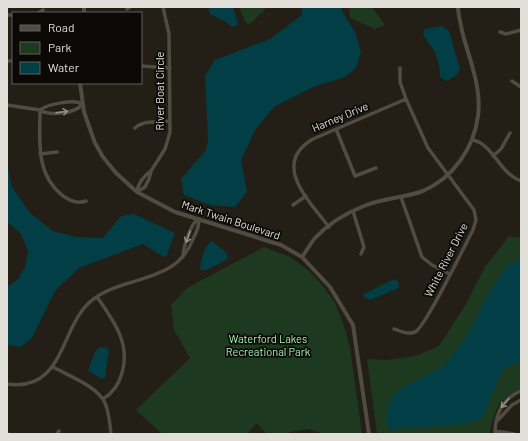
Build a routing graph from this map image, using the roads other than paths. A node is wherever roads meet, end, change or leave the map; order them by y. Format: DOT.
graph roads {
  1 [pos="163,7"];
  2 [pos="458,7"];
  3 [pos="43,10"];
  4 [pos="40,12"];
  5 [pos="521,30"];
  6 [pos="500,32"];
  7 [pos="142,66"];
  8 [pos="170,68"];
  9 [pos="400,68"];
  10 [pos="512,81"];
  11 [pos="80,84"];
  12 [pos="521,87"];
  13 [pos="406,99"];
  14 [pos="82,104"];
  15 [pos="7,105"];
  16 [pos="40,110"];
  17 [pos="170,121"];
  18 [pos="135,128"];
  19 [pos="336,129"];
  20 [pos="510,133"];
  21 [pos="473,140"];
  22 [pos="57,152"];
  23 [pos="40,154"];
  24 [pos="494,156"];
  25 [pos="376,168"];
  26 [pos="151,171"];
  27 [pos="448,174"];
  28 [pos="521,181"];
  29 [pos="137,192"];
  30 [pos="306,196"];
  31 [pos="401,196"];
  32 [pos="86,201"];
  33 [pos="294,206"];
  34 [pos="353,211"];
  35 [pos="198,219"];
  36 [pos="329,227"];
  37 [pos="361,254"];
  38 [pos="302,257"];
  39 [pos="450,274"];
  40 [pos="97,297"];
  41 [pos="394,328"];
  42 [pos="53,367"];
  43 [pos="7,384"];
  44 [pos="521,391"];
  45 [pos="103,400"];
  46 [pos="521,400"];
  47 [pos="498,420"];
  48 [pos="495,432"];
  49 [pos="111,434"];
  50 [pos="369,434"];
  51 [pos="514,434"];
  1 -- 8 [label="street, River Boat Circle"];
  2 -- 21 [label="street"];
  3 -- 4 [label="street"];
  5 -- 6 [label="street"];
  7 -- 8 [label="street"];
  8 -- 17 [label="street, River Boat Circle"];
  9 -- 13 [label="street, White River Drive"];
  10 -- 12 [label="street"];
  11 -- 14 [label="street, Mark Twain Boulevard"];
  13 -- 19 [label="street, Harney Drive"];
  13 -- 27 [label="street, White River Drive"];
  14 -- 16 [label="street"];
  16 -- 14 [label="street, one-way"];
  14 -- 29 [label="street, Mark Twain Boulevard"];
  15 -- 16 [label="street"];
  16 -- 23 [label="street"];
  17 -- 18 [label="street"];
  17 -- 26 [label="street, River Boat Circle"];
  19 -- 25 [label="street"];
  19 -- 30 [label="street, Harney Drive"];
  20 -- 24 [label="street"];
  21 -- 24 [label="street"];
  21 -- 27 [label="street"];
  22 -- 23 [label="street"];
  23 -- 32 [label="street"];
  24 -- 28 [label="street"];
  26 -- 29 [label="street, River Boat Circle"];
  26 -- 29 [label="street, River Boat Circle"];
  27 -- 31 [label="street"];
  27 -- 39 [label="street, White River Drive"];
  29 -- 35 [label="street, Mark Twain Boulevard"];
  30 -- 33 [label="street"];
  30 -- 36 [label="street, Harney Drive"];
  31 -- 34 [label="street"];
  31 -- 39 [label="street"];
  34 -- 36 [label="street"];
  34 -- 37 [label="street"];
  35 -- 38 [label="street, Mark Twain Boulevard"];
  35 -- 40 [label="street"];
  36 -- 38 [label="street"];
  38 -- 50 [label="street, Mark Twain Boulevard"];
  39 -- 41 [label="street, White River Drive"];
  40 -- 42 [label="street"];
  40 -- 45 [label="street"];
  42 -- 43 [label="street"];
  42 -- 45 [label="street"];
  44 -- 47 [label="street, one-way"];
  45 -- 49 [label="street"];
  46 -- 47 [label="street"];
  47 -- 48 [label="street"];
  48 -- 51 [label="street"];
}
